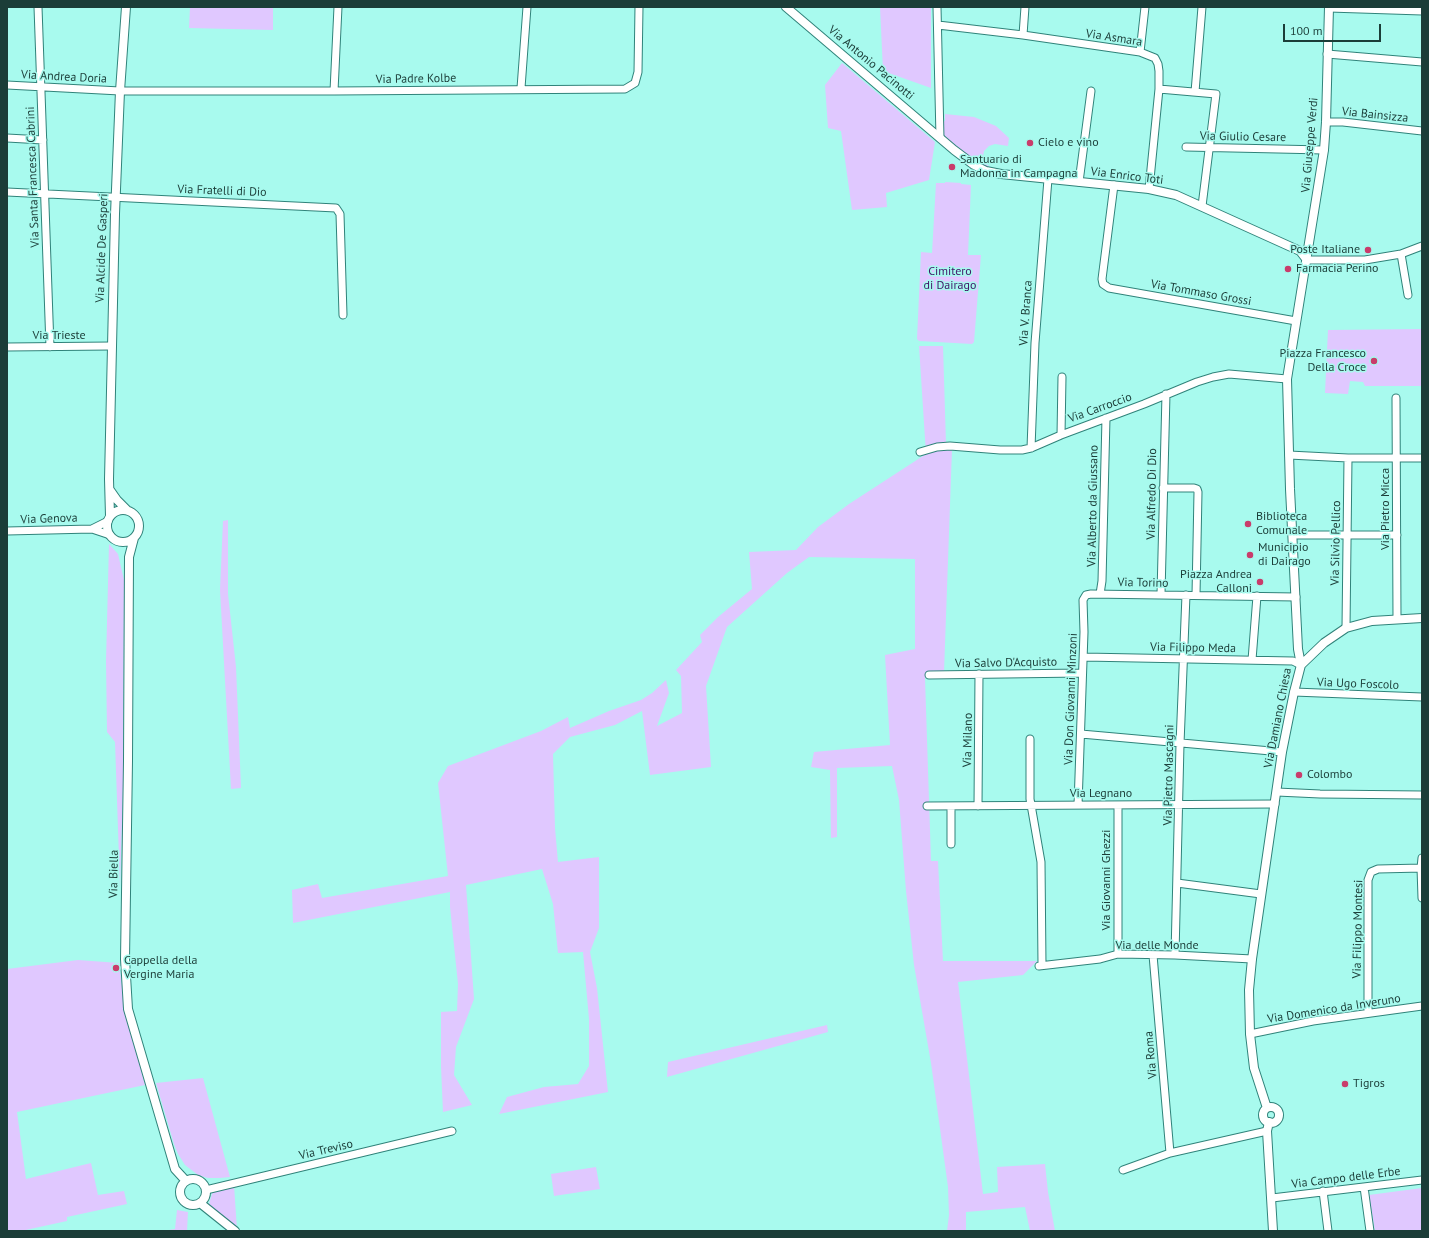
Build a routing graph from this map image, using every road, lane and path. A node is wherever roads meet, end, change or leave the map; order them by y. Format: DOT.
graph roads {
  1 [pos="38,7"];
  2 [pos="126,7"];
  3 [pos="338,7"];
  4 [pos="527,7"];
  5 [pos="639,7"];
  6 [pos="786,7"];
  7 [pos="937,7"];
  8 [pos="1025,7"];
  9 [pos="1145,7"];
  10 [pos="1202,7"];
  11 [pos="1329,8"];
  12 [pos="1422,11"];
  13 [pos="938,25"];
  14 [pos="1023,35"];
  15 [pos="1140,52"];
  16 [pos="1327,54"];
  17 [pos="1422,62"];
  18 [pos="7,86"];
  19 [pos="41,88"];
  20 [pos="521,88"];
  21 [pos="1159,89"];
  22 [pos="120,91"];
  23 [pos="334,91"];
  24 [pos="1091,91"];
  25 [pos="1194,92"];
  26 [pos="1326,122"];
  27 [pos="1422,131"];
  28 [pos="7,138"];
  29 [pos="940,138"];
  30 [pos="43,140"];
  31 [pos="1186,147"];
  32 [pos="1210,148"];
  33 [pos="1324,150"];
  34 [pos="1048,179"];
  35 [pos="1079,182"];
  36 [pos="1114,185"];
  37 [pos="1149,189"];
  38 [pos="7,192"];
  39 [pos="45,193"];
  40 [pos="115,198"];
  41 [pos="1202,206"];
  42 [pos="1422,246"];
  43 [pos="1401,254"];
  44 [pos="1307,260"];
  45 [pos="1408,295"];
  46 [pos="343,315"];
  47 [pos="1296,321"];
  48 [pos="111,346"];
  49 [pos="7,347"];
  50 [pos="50,347"];
  51 [pos="1062,377"];
  52 [pos="1287,379"];
  53 [pos="1166,394"];
  54 [pos="1396,398"];
  55 [pos="1106,418"];
  56 [pos="1061,435"];
  57 [pos="1031,448"];
  58 [pos="920,452"];
  59 [pos="1289,455"];
  60 [pos="1397,457"];
  61 [pos="1348,458"];
  62 [pos="1422,458"];
  63 [pos="1163,488"];
  64 [pos="110,490"];
  65 [pos="128,510"];
  66 [pos="109,519"];
  67 [pos="92,529"];
  68 [pos="7,531"];
  69 [pos="110,535"];
  70 [pos="1293,535"];
  71 [pos="1347,535"];
  72 [pos="1397,535"];
  73 [pos="134,538"];
  74 [pos="120,542"];
  75 [pos="129,558"];
  76 [pos="1100,594"];
  77 [pos="1161,594"];
  78 [pos="1086,595"];
  79 [pos="1186,595"];
  80 [pos="1196,595"];
  81 [pos="1257,596"];
  82 [pos="1296,597"];
  83 [pos="1422,618"];
  84 [pos="1397,619"];
  85 [pos="1346,628"];
  86 [pos="1084,657"];
  87 [pos="1184,659"];
  88 [pos="1252,660"];
  89 [pos="1301,665"];
  90 [pos="1082,673"];
  91 [pos="980,674"];
  92 [pos="930,675"];
  93 [pos="1294,692"];
  94 [pos="1422,697"];
  95 [pos="1081,734"];
  96 [pos="1030,739"];
  97 [pos="1180,744"];
  98 [pos="1282,752"];
  99 [pos="1277,792"];
  100 [pos="1422,795"];
  101 [pos="1179,804"];
  102 [pos="1275,804"];
  103 [pos="1031,805"];
  104 [pos="1078,805"];
  105 [pos="1118,805"];
  106 [pos="927,806"];
  107 [pos="951,806"];
  108 [pos="978,806"];
  109 [pos="951,844"];
  110 [pos="1422,858"];
  111 [pos="1421,868"];
  112 [pos="1177,883"];
  113 [pos="1261,894"];
  114 [pos="1422,898"];
  115 [pos="1118,954"];
  116 [pos="1153,955"];
  117 [pos="1175,955"];
  118 [pos="1252,959"];
  119 [pos="1422,1006"];
  120 [pos="1368,1013"];
  121 [pos="1250,1034"];
  122 [pos="1267,1108"];
  123 [pos="1268,1122"];
  124 [pos="452,1131"];
  125 [pos="1267,1131"];
  126 [pos="1170,1153"];
  127 [pos="1123,1170"];
  128 [pos="1422,1180"];
  129 [pos="186,1181"];
  130 [pos="1364,1187"];
  131 [pos="206,1190"];
  132 [pos="1323,1191"];
  133 [pos="1272,1198"];
  134 [pos="200,1203"];
  135 [pos="234,1231"];
  136 [pos="1273,1231"];
  137 [pos="1328,1231"];
  138 [pos="1370,1231"];
  1 -- 19 [label="street, Via Santa Francesca Cabrini"];
  2 -- 22 [label="street, Via Alcide De Gasperi"];
  3 -- 23 [label="street"];
  4 -- 20 [label="street"];
  5 -- 20 [label="street, Via Padre Kolbe"];
  6 -- 29 [label="street, Via Antonio Pacinotti"];
  7 -- 13 [label="street"];
  8 -- 14 [label="street"];
  9 -- 15 [label="street"];
  10 -- 25 [label="street"];
  11 -- 12 [label="street"];
  11 -- 16 [label="street, Via Giuseppe Verdi"];
  13 -- 14 [label="street, Via Asmara"];
  13 -- 29 [label="street"];
  14 -- 15 [label="street, Via Asmara"];
  15 -- 21 [label="street, Via Asmara"];
  16 -- 17 [label="street"];
  16 -- 26 [label="street, Via Giuseppe Verdi"];
  18 -- 19 [label="street, Via Andrea Doria"];
  19 -- 22 [label="street, Via Andrea Doria"];
  19 -- 30 [label="street, Via Santa Francesca Cabrini"];
  20 -- 23 [label="street, Via Padre Kolbe"];
  21 -- 25 [label="street"];
  21 -- 37 [label="street, Via Asmara"];
  22 -- 23 [label="street, Via Padre Kolbe"];
  22 -- 40 [label="street, Via Alcide De Gasperi"];
  24 -- 35 [label="street"];
  25 -- 32 [label="street"];
  26 -- 27 [label="street, Via Bainsizza"];
  26 -- 33 [label="street, Via Giuseppe Verdi"];
  28 -- 30 [label="street"];
  29 -- 34 [label="street, Via Enrico Toti"];
  30 -- 39 [label="street, Via Santa Francesca Cabrini"];
  31 -- 32 [label="street, Via Giulio Cesare"];
  32 -- 33 [label="street, Via Giulio Cesare"];
  32 -- 41 [label="street"];
  33 -- 44 [label="street, Via Giuseppe Verdi"];
  34 -- 35 [label="street, Via Enrico Toti"];
  34 -- 57 [label="street, Via V. Branca"];
  35 -- 36 [label="street, Via Enrico Toti"];
  36 -- 37 [label="street, Via Enrico Toti"];
  36 -- 47 [label="street, Via Tommaso Grossi"];
  37 -- 41 [label="street, Via Enrico Toti"];
  38 -- 39 [label="street, Via Fratelli di Dio"];
  39 -- 40 [label="street, Via Fratelli di Dio"];
  39 -- 50 [label="street, Via Santa Francesca Cabrini"];
  40 -- 46 [label="street, Via Fratelli di Dio"];
  40 -- 48 [label="street, Via Alcide De Gasperi"];
  41 -- 44 [label="street, Via Enrico Toti"];
  42 -- 43 [label="street"];
  43 -- 44 [label="street"];
  43 -- 45 [label="street"];
  44 -- 47 [label="street, Via Damiano Chiesa"];
  47 -- 52 [label="street, Via Damiano Chiesa"];
  48 -- 50 [label="street, Via Trieste"];
  48 -- 64 [label="street, Via Alcide De Gasperi"];
  49 -- 50 [label="street, Via Trieste"];
  51 -- 56 [label="street"];
  52 -- 53 [label="street, Via Carroccio"];
  52 -- 59 [label="street, Via Damiano Chiesa"];
  53 -- 55 [label="street, Via Carroccio"];
  53 -- 63 [label="street, Via Alfredo Di Dio"];
  54 -- 60 [label="street, Via Pietro Micca"];
  55 -- 56 [label="street, Via Carroccio"];
  55 -- 76 [label="street, Via Alberto da Giussano"];
  56 -- 57 [label="street, Via Carroccio"];
  57 -- 58 [label="street, Via Carroccio"];
  59 -- 61 [label="street"];
  59 -- 70 [label="street, Via Damiano Chiesa"];
  60 -- 61 [label="street"];
  60 -- 62 [label="street"];
  60 -- 72 [label="street, Via Pietro Micca"];
  61 -- 71 [label="street, Via Silvio Pellico"];
  63 -- 77 [label="street, Via Alfredo Di Dio"];
  63 -- 80 [label="street"];
  64 -- 65 [label="street"];
  64 -- 66 [label="street, Via Alcide De Gasperi"];
  65 -- 66 [label="street"];
  65 -- 73 [label="street"];
  66 -- 67 [label="street, Via Genova"];
  66 -- 69 [label="street"];
  67 -- 68 [label="street, Via Genova"];
  67 -- 69 [label="street, Via Genova"];
  69 -- 74 [label="street"];
  70 -- 71 [label="street"];
  70 -- 82 [label="street, Via Damiano Chiesa"];
  71 -- 72 [label="street"];
  71 -- 85 [label="street, Via Silvio Pellico"];
  72 -- 84 [label="street, Via Pietro Micca"];
  73 -- 74 [label="street"];
  73 -- 75 [label="street, Via Biella"];
  74 -- 75 [label="street, Via Biella"];
  75 -- 129 [label="street, Via Biella"];
  76 -- 77 [label="street, Via Torino"];
  76 -- 78 [label="street, Via Torino"];
  77 -- 79 [label="street, Via Torino"];
  78 -- 86 [label="street, Via Don Giovanni Minzoni"];
  79 -- 80 [label="street, Via Torino"];
  79 -- 87 [label="street, Via Pietro Mascagni"];
  80 -- 81 [label="street, Via Torino"];
  81 -- 82 [label="street, Via Torino"];
  81 -- 88 [label="street"];
  82 -- 89 [label="street, Via Damiano Chiesa"];
  83 -- 84 [label="street"];
  84 -- 85 [label="street"];
  85 -- 89 [label="street"];
  86 -- 87 [label="street, Via Filippo Meda"];
  86 -- 90 [label="street, Via Don Giovanni Minzoni"];
  87 -- 88 [label="street, Via Filippo Meda"];
  87 -- 97 [label="street, Via Pietro Mascagni"];
  88 -- 89 [label="street, Via Filippo Meda"];
  89 -- 93 [label="street, Via Damiano Chiesa"];
  90 -- 91 [label="street, Via Salvo D'Acquisto"];
  90 -- 95 [label="street, Via Don Giovanni Minzoni"];
  91 -- 92 [label="street, Via Salvo D'Acquisto"];
  91 -- 108 [label="street, Via Milano"];
  93 -- 94 [label="street, Via Ugo Foscolo"];
  93 -- 98 [label="street, Via Damiano Chiesa"];
  95 -- 97 [label="street"];
  95 -- 104 [label="street, Via Don Giovanni Minzoni"];
  96 -- 103 [label="street"];
  97 -- 98 [label="street"];
  97 -- 101 [label="street, Via Pietro Mascagni"];
  98 -- 99 [label="street, Via Damiano Chiesa"];
  99 -- 100 [label="street"];
  99 -- 102 [label="street, Via Damiano Chiesa"];
  101 -- 102 [label="street, Via Legnano"];
  101 -- 105 [label="street, Via Legnano"];
  101 -- 112 [label="street, Via Pietro Mascagni"];
  102 -- 113 [label="street, Via Damiano Chiesa"];
  103 -- 104 [label="street, Via Legnano"];
  103 -- 108 [label="street, Via Legnano"];
  103 -- 115 [label="street, Via delle Monde"];
  104 -- 105 [label="street, Via Legnano"];
  105 -- 115 [label="street, Via Giovanni Ghezzi"];
  106 -- 107 [label="street, Via Legnano"];
  107 -- 108 [label="street, Via Legnano"];
  107 -- 109 [label="street"];
  110 -- 111 [label="street"];
  111 -- 114 [label="street"];
  111 -- 120 [label="street, Via Filippo Montesi"];
  112 -- 113 [label="street"];
  112 -- 117 [label="street, Via Pietro Mascagni"];
  113 -- 118 [label="street, Via Damiano Chiesa"];
  115 -- 116 [label="street, Via delle Monde"];
  116 -- 117 [label="street, Via delle Monde"];
  116 -- 126 [label="street, Via Roma"];
  117 -- 118 [label="street, Via delle Monde"];
  118 -- 121 [label="street, Via Damiano Chiesa"];
  119 -- 120 [label="street, Via Domenico da Inveruno"];
  120 -- 121 [label="street, Via Domenico da Inveruno"];
  121 -- 122 [label="street, Via Damiano Chiesa"];
  122 -- 123 [label="street"];
  122 -- 123 [label="street"];
  123 -- 125 [label="street"];
  124 -- 131 [label="street, Via Treviso"];
  125 -- 126 [label="street"];
  125 -- 133 [label="street"];
  126 -- 127 [label="street"];
  128 -- 130 [label="street, Via Campo delle Erbe"];
  129 -- 131 [label="street"];
  129 -- 134 [label="street"];
  130 -- 132 [label="street, Via Campo delle Erbe"];
  130 -- 138 [label="street"];
  131 -- 134 [label="street"];
  132 -- 133 [label="street, Via Campo delle Erbe"];
  132 -- 137 [label="street"];
  133 -- 136 [label="street"];
  134 -- 135 [label="street"];
}
